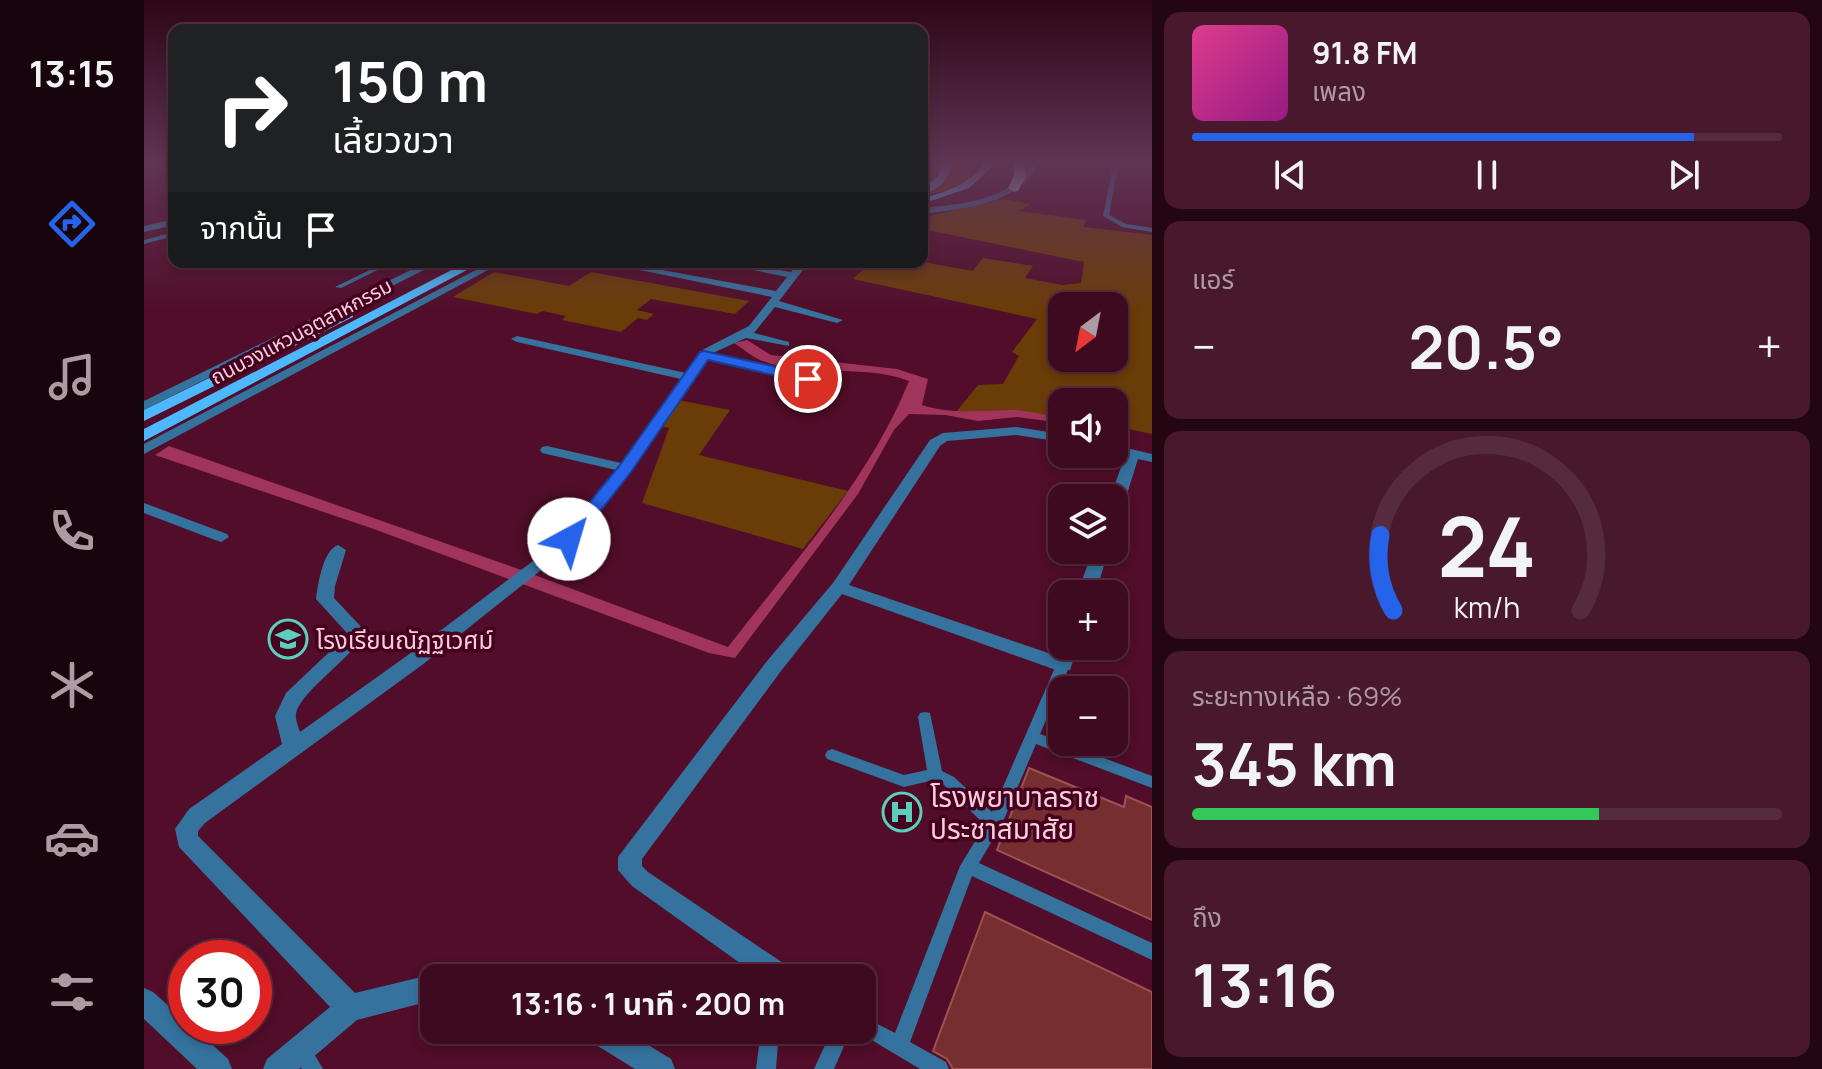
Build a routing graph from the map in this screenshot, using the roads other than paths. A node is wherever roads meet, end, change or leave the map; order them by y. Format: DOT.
graph roads {
  1 [pos="1106,214"];
  2 [pos="168,223"];
  3 [pos="144,229"];
  4 [pos="1152,230"];
  5 [pos="168,236"];
  6 [pos="144,242"];
  7 [pos="379,268"];
  8 [pos="423,268"];
  9 [pos="441,268"];
  10 [pos="465,268"];
  11 [pos="487,268"];
  12 [pos="637,268"];
  13 [pos="679,268"];
  14 [pos="732,268"];
  15 [pos="800,268"];
  16 [pos="339,287"];
  17 [pos="784,290"];
  18 [pos="837,320"];
  19 [pos="745,334"];
  20 [pos="517,339"];
  21 [pos="785,344"];
  22 [pos="704,355"];
  23 [pos="688,377"];
  24 [pos="833,382"];
  25 [pos="144,406"];
  26 [pos="144,416"];
  27 [pos="144,436"];
  28 [pos="1048,436"];
  29 [pos="144,450"];
  30 [pos="547,450"];
  31 [pos="1128,453"];
  32 [pos="1133,454"];
  33 [pos="1152,458"];
  34 [pos="625,468"];
  35 [pos="1123,484"];
  36 [pos="144,508"];
  37 [pos="221,537"];
  38 [pos="569,539"];
  39 [pos="338,550"];
  40 [pos="542,563"];
  41 [pos="839,587"];
  42 [pos="1065,660"];
  43 [pos="1063,665"];
  44 [pos="925,717"];
  45 [pos="1032,737"];
  46 [pos="293,745"];
  47 [pos="832,755"];
  48 [pos="935,774"];
  49 [pos="1152,782"];
  50 [pos="994,824"];
  51 [pos="968,866"];
  52 [pos="1152,952"];
  53 [pos="763,964"];
  54 [pos="420,990"];
  55 [pos="144,1001"];
  56 [pos="350,1008"];
  57 [pos="876,1033"];
  58 [pos="621,1044"];
  59 [pos="769,1044"];
  60 [pos="836,1044"];
  61 [pos="899,1046"];
  62 [pos="307,1059"];
  63 [pos="218,1069"];
  64 [pos="277,1069"];
  65 [pos="661,1069"];
  66 [pos="766,1069"];
  67 [pos="824,1069"];
  68 [pos="939,1069"];
  1 -- 4 [label="lane"];
  2 -- 3 [label="street"];
  5 -- 6 [label="lane"];
  7 -- 16 [label="lane"];
  8 -- 25 [label="street"];
  9 -- 26 [label="main road, ถนนวงแหวนอุตสาหกรรม"];
  10 -- 27 [label="main road, ถนนวงแหวนอุตสาหกรรม"];
  11 -- 29 [label="street"];
  12 -- 17 [label="street"];
  13 -- 17 [label="street"];
  14 -- 17 [label="street"];
  15 -- 17 [label="street"];
  17 -- 18 [label="street"];
  17 -- 19 [label="street"];
  19 -- 21 [label="street"];
  19 -- 22 [label="street"];
  20 -- 23 [label="street"];
  22 -- 23 [label="street"];
  22 -- 24 [label="street"];
  23 -- 34 [label="street"];
  28 -- 41 [label="street"];
  30 -- 34 [label="street"];
  31 -- 32 [label="street"];
  32 -- 33 [label="street"];
  32 -- 35 [label="street"];
  34 -- 38 [label="street"];
  36 -- 37 [label="street"];
  39 -- 46 [label="street"];
  40 -- 46 [label="street"];
  41 -- 43 [label="street"];
  41 -- 53 [label="street"];
  42 -- 43 [label="street"];
  43 -- 45 [label="lane"];
  44 -- 48 [label="lane"];
  45 -- 49 [label="lane"];
  45 -- 50 [label="lane"];
  46 -- 56 [label="street"];
  47 -- 48 [label="lane"];
  48 -- 50 [label="lane"];
  50 -- 51 [label="lane"];
  51 -- 52 [label="lane"];
  51 -- 61 [label="lane"];
  54 -- 56 [label="street"];
  55 -- 63 [label="street"];
  56 -- 62 [label="street"];
  57 -- 61 [label="lane"];
  58 -- 65 [label="street"];
  59 -- 66 [label="lane"];
  60 -- 67 [label="lane"];
  61 -- 68 [label="lane"];
  62 -- 64 [label="street"];
}
